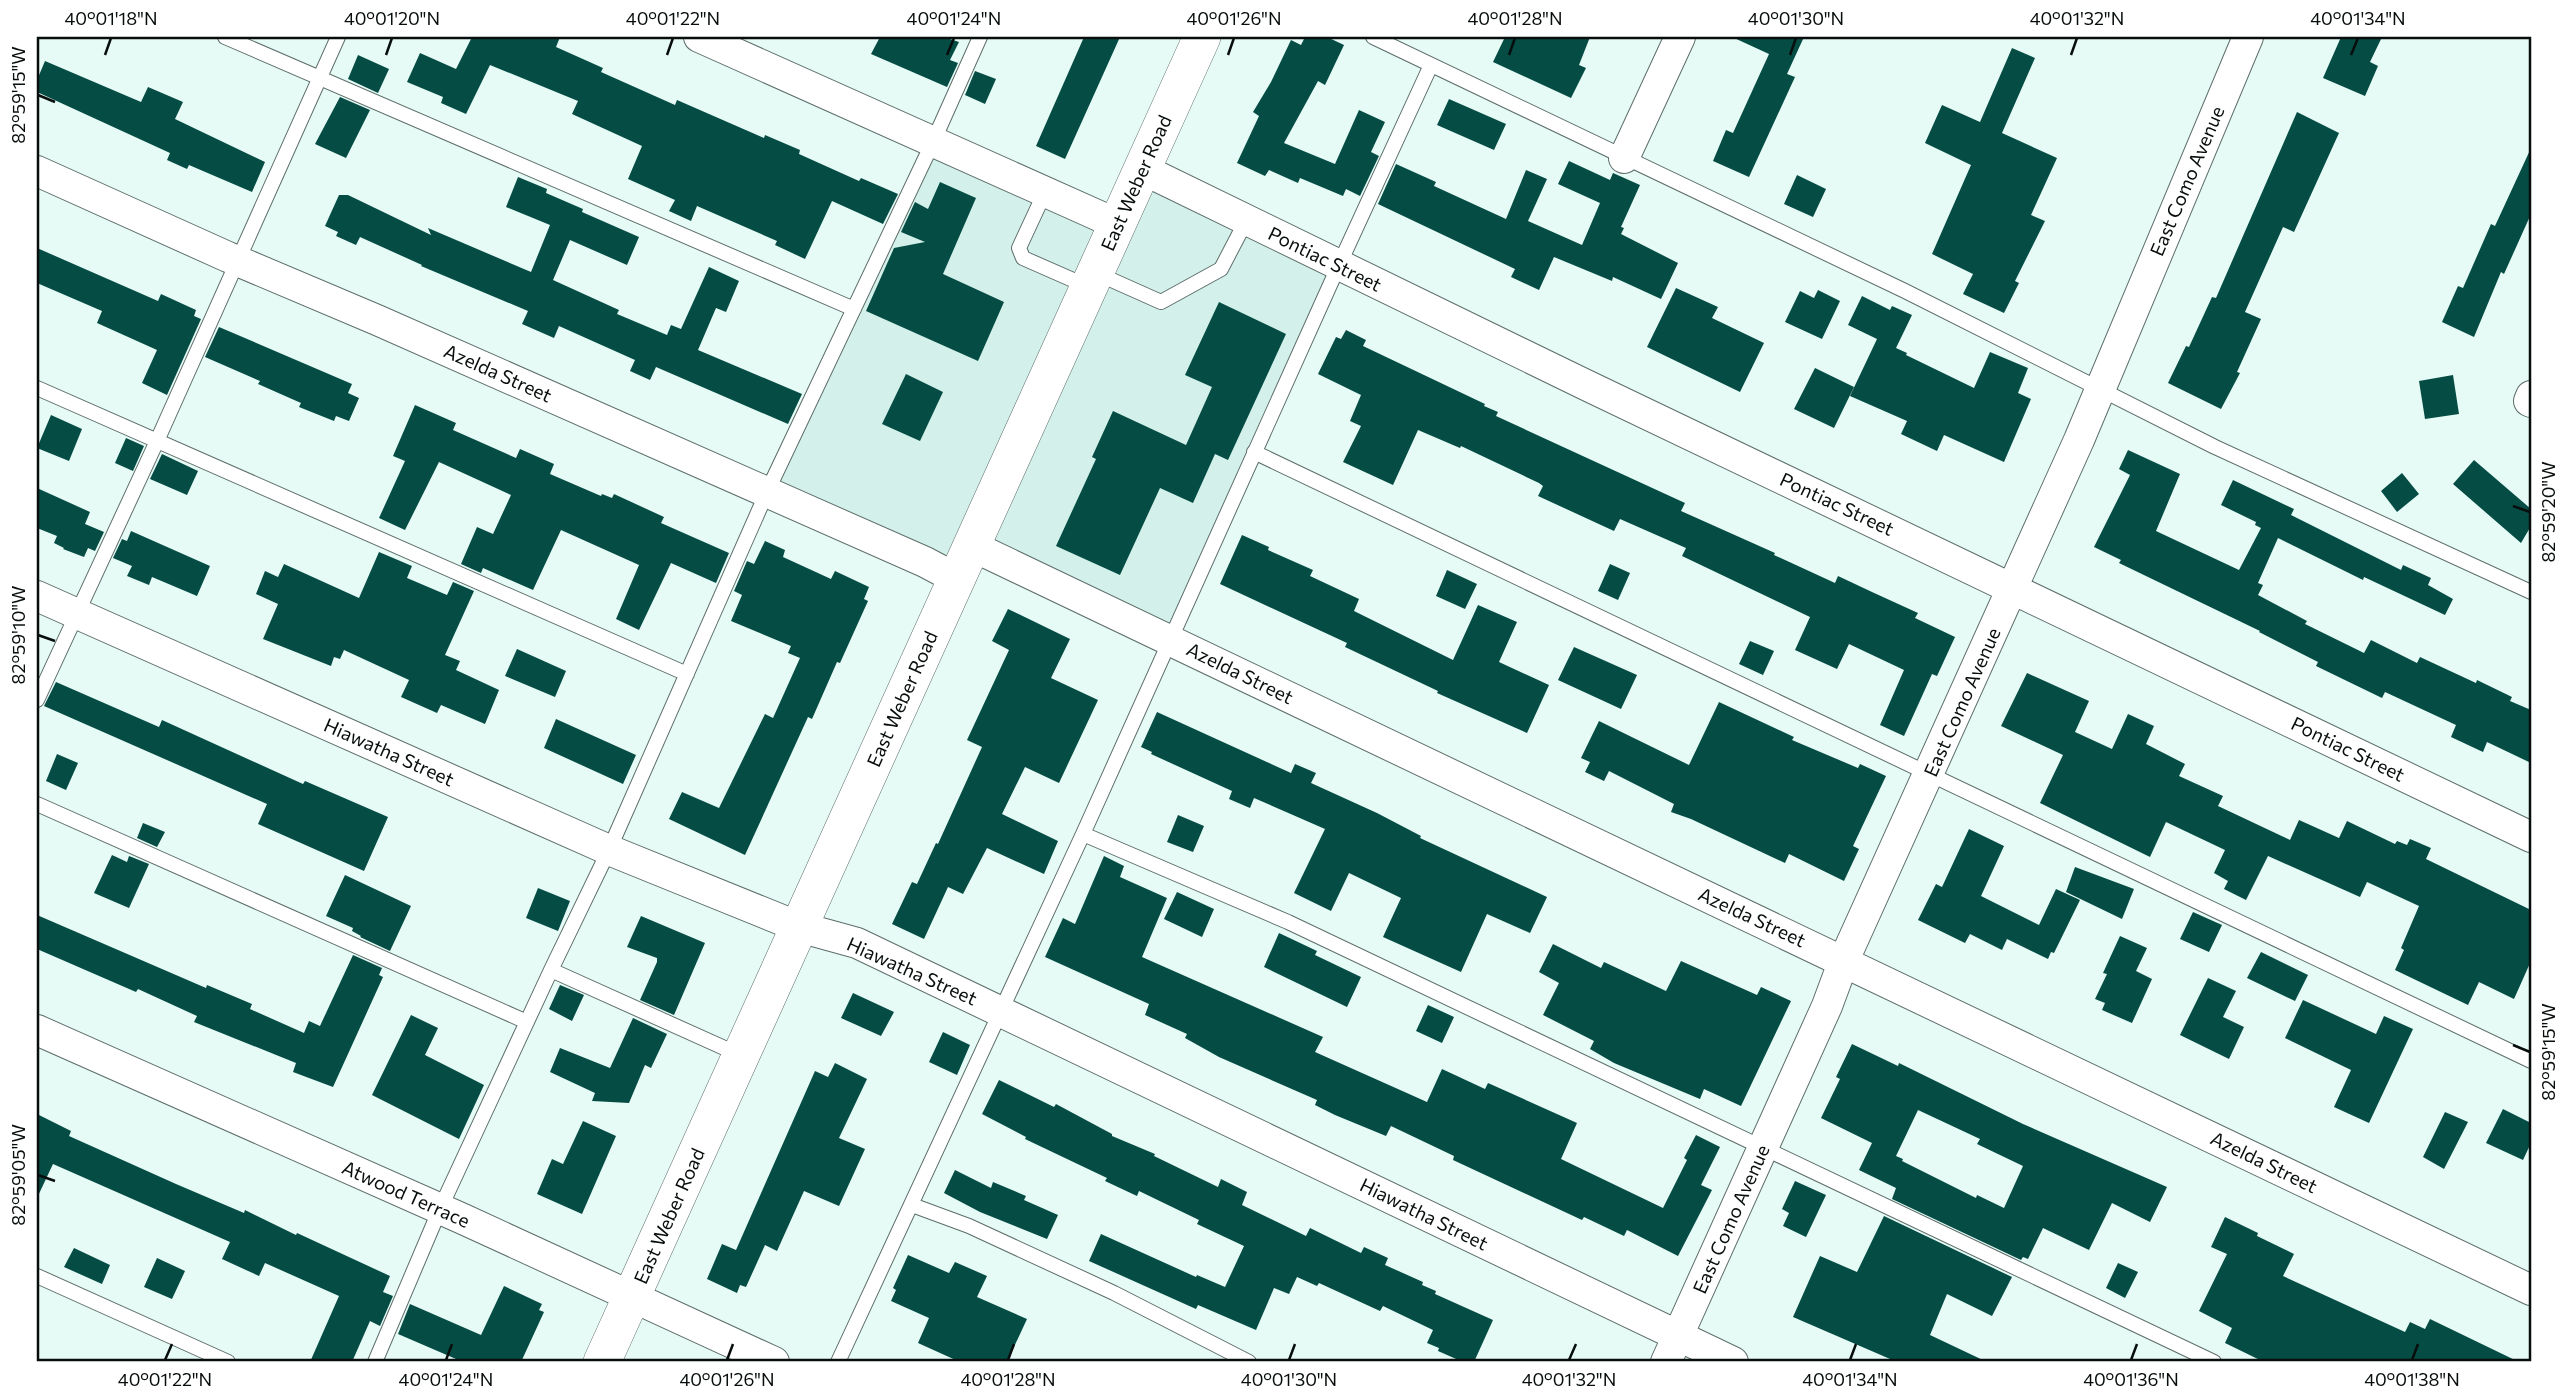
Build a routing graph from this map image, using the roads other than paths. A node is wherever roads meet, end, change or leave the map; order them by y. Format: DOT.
graph roads {
  1 [pos="225,37"];
  2 [pos="338,37"];
  3 [pos="699,37"];
  4 [pos="980,37"];
  5 [pos="1202,37"];
  6 [pos="1373,37"];
  7 [pos="1680,37"];
  8 [pos="2248,37"];
  9 [pos="1431,65"];
  10 [pos="320,79"];
  11 [pos="933,142"];
  12 [pos="1624,158"];
  13 [pos="1142,169"];
  14 [pos="37,170"];
  15 [pos="1045,192"];
  16 [pos="1246,221"];
  17 [pos="1117,224"];
  18 [pos="236,261"];
  19 [pos="1339,265"];
  20 [pos="1092,280"];
  21 [pos="854,309"];
  22 [pos="37,388"];
  23 [pos="2100,390"];
  24 [pos="157,441"];
  25 [pos="1254,452"];
  26 [pos="767,492"];
  27 [pos="972,546"];
  28 [pos="957,579"];
  29 [pos="2013,588"];
  30 [pos="2531,592"];
  31 [pos="37,596"];
  32 [pos="75,614"];
  33 [pos="1170,639"];
  34 [pos="687,674"];
  35 [pos="37,700"];
  36 [pos="1929,773"];
  37 [pos="37,804"];
  38 [pos="1083,834"];
  39 [pos="2531,837"];
  40 [pos="609,850"];
  41 [pos="799,927"];
  42 [pos="1843,960"];
  43 [pos="551,970"];
  44 [pos="1002,1012"];
  45 [pos="527,1022"];
  46 [pos="37,1030"];
  47 [pos="741,1056"];
  48 [pos="2531,1060"];
  49 [pos="1763,1147"];
  50 [pos="912,1205"];
  51 [pos="440,1209"];
  52 [pos="37,1276"];
  53 [pos="2531,1290"];
  54 [pos="632,1297"];
  55 [pos="1672,1349"];
  56 [pos="228,1362"];
  57 [pos="375,1362"];
  58 [pos="603,1362"];
  59 [pos="774,1362"];
  60 [pos="838,1362"];
  61 [pos="1249,1362"];
  62 [pos="1733,1362"];
  63 [pos="2214,1362"];
  1 -- 10 [label="lane"];
  2 -- 10 [label="lane"];
  3 -- 11 [label="street"];
  4 -- 11 [label="lane"];
  5 -- 13 [label="street, East Weber Road"];
  6 -- 9 [label="lane"];
  7 -- 12 [label="street"];
  8 -- 23 [label="street, East Como Avenue"];
  9 -- 12 [label="lane"];
  9 -- 19 [label="lane"];
  10 -- 18 [label="lane"];
  10 -- 21 [label="lane"];
  11 -- 15 [label="street"];
  11 -- 21 [label="lane"];
  12 -- 23 [label="lane"];
  13 -- 16 [label="street, Pontiac Street"];
  13 -- 17 [label="street, East Weber Road"];
  14 -- 18 [label="street, Azelda Street"];
  15 -- 17 [label="street"];
  15 -- 20 [label="lane"];
  16 -- 19 [label="street, Pontiac Street"];
  16 -- 20 [label="lane"];
  17 -- 20 [label="street, East Weber Road"];
  18 -- 24 [label="lane"];
  18 -- 26 [label="street, Azelda Street"];
  19 -- 25 [label="lane"];
  19 -- 29 [label="street, Pontiac Street"];
  20 -- 27 [label="street, East Weber Road"];
  21 -- 26 [label="lane"];
  22 -- 24 [label="lane"];
  23 -- 29 [label="street, East Como Avenue"];
  23 -- 30 [label="lane"];
  24 -- 32 [label="lane"];
  24 -- 34 [label="lane"];
  25 -- 33 [label="lane"];
  25 -- 36 [label="lane"];
  26 -- 28 [label="street, Azelda Street"];
  26 -- 34 [label="lane"];
  27 -- 28 [label="street, East Weber Road"];
  27 -- 33 [label="street, Azelda Street"];
  28 -- 41 [label="street, East Weber Road"];
  29 -- 36 [label="street, East Como Avenue"];
  29 -- 39 [label="street, Pontiac Street"];
  31 -- 32 [label="street, Hiawatha Street"];
  32 -- 35 [label="lane"];
  32 -- 40 [label="street, Hiawatha Street"];
  33 -- 38 [label="lane"];
  33 -- 42 [label="street, Azelda Street"];
  34 -- 40 [label="lane"];
  36 -- 42 [label="street, East Como Avenue"];
  36 -- 48 [label="lane"];
  37 -- 45 [label="lane"];
  38 -- 44 [label="lane"];
  38 -- 49 [label="lane"];
  40 -- 41 [label="street, Hiawatha Street"];
  40 -- 43 [label="lane"];
  41 -- 44 [label="street, Hiawatha Street"];
  41 -- 47 [label="street, East Weber Road"];
  42 -- 49 [label="street, East Como Avenue"];
  42 -- 53 [label="street, Azelda Street"];
  43 -- 45 [label="lane"];
  43 -- 47 [label="lane"];
  44 -- 50 [label="lane"];
  44 -- 55 [label="street, Hiawatha Street"];
  45 -- 51 [label="lane"];
  46 -- 51 [label="street, Atwood Terrace"];
  47 -- 54 [label="street, East Weber Road"];
  49 -- 55 [label="street, East Como Avenue"];
  49 -- 63 [label="lane"];
  50 -- 60 [label="lane"];
  50 -- 61 [label="lane"];
  51 -- 54 [label="street, Atwood Terrace"];
  51 -- 57 [label="lane"];
  52 -- 56 [label="lane"];
  54 -- 58 [label="street, East Weber Road"];
  54 -- 59 [label="street, Atwood Terrace"];
  55 -- 62 [label="street, Hiawatha Street"];
}
